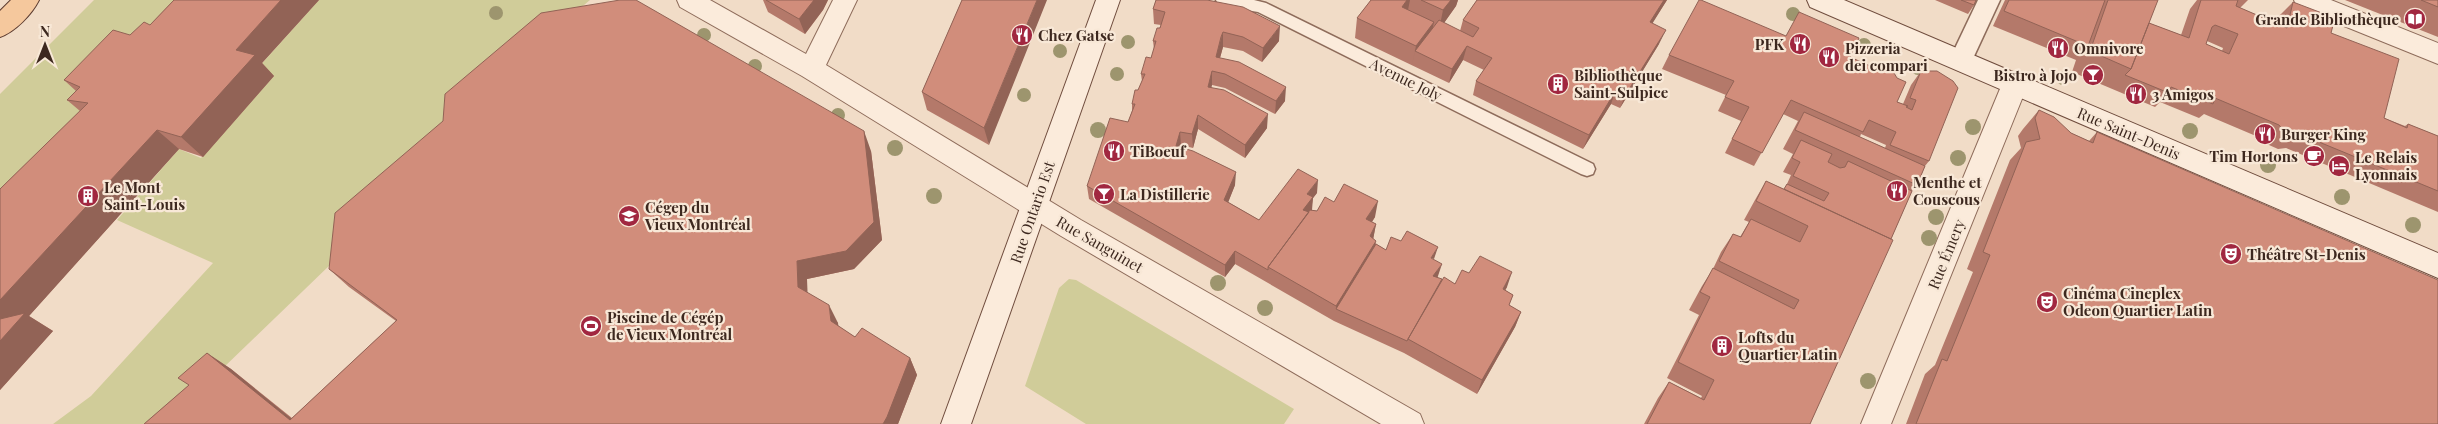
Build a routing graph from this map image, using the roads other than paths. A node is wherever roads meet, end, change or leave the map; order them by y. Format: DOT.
graph roads {
  1 [pos="27,0"];
  2 [pos="689,0"];
  3 [pos="845,0"];
  4 [pos="1108,0"];
  5 [pos="1223,0"];
  6 [pos="1820,0"];
  7 [pos="1990,0"];
  8 [pos="2306,0"];
  9 [pos="2,21"];
  10 [pos="2438,54"];
  11 [pos="1961,61"];
  12 [pos="812,69"];
  13 [pos="2015,84"];
  14 [pos="1587,169"];
  15 [pos="1035,206"];
  16 [pos="2438,266"];
  17 [pos="956,424"];
  18 [pos="1409,424"];
  19 [pos="1876,424"];
  1 -- 9 [label="main road"];
  2 -- 12 [label="street, Rue Sanguinet"];
  3 -- 12 [label="street"];
  4 -- 15 [label="street, Rue Ontario Est"];
  5 -- 14 [label="lane, Avenue Joly"];
  6 -- 11 [label="street, Rue Saint-Denis"];
  7 -- 11 [label="street"];
  8 -- 10 [label="street"];
  11 -- 13 [label="street, Rue Saint-Denis"];
  12 -- 15 [label="street, Rue Sanguinet"];
  13 -- 16 [label="street, Rue Saint-Denis"];
  13 -- 19 [label="street, Rue Émery"];
  15 -- 17 [label="street, Rue Ontario Est"];
  15 -- 18 [label="street, Rue Sanguinet"];
}
